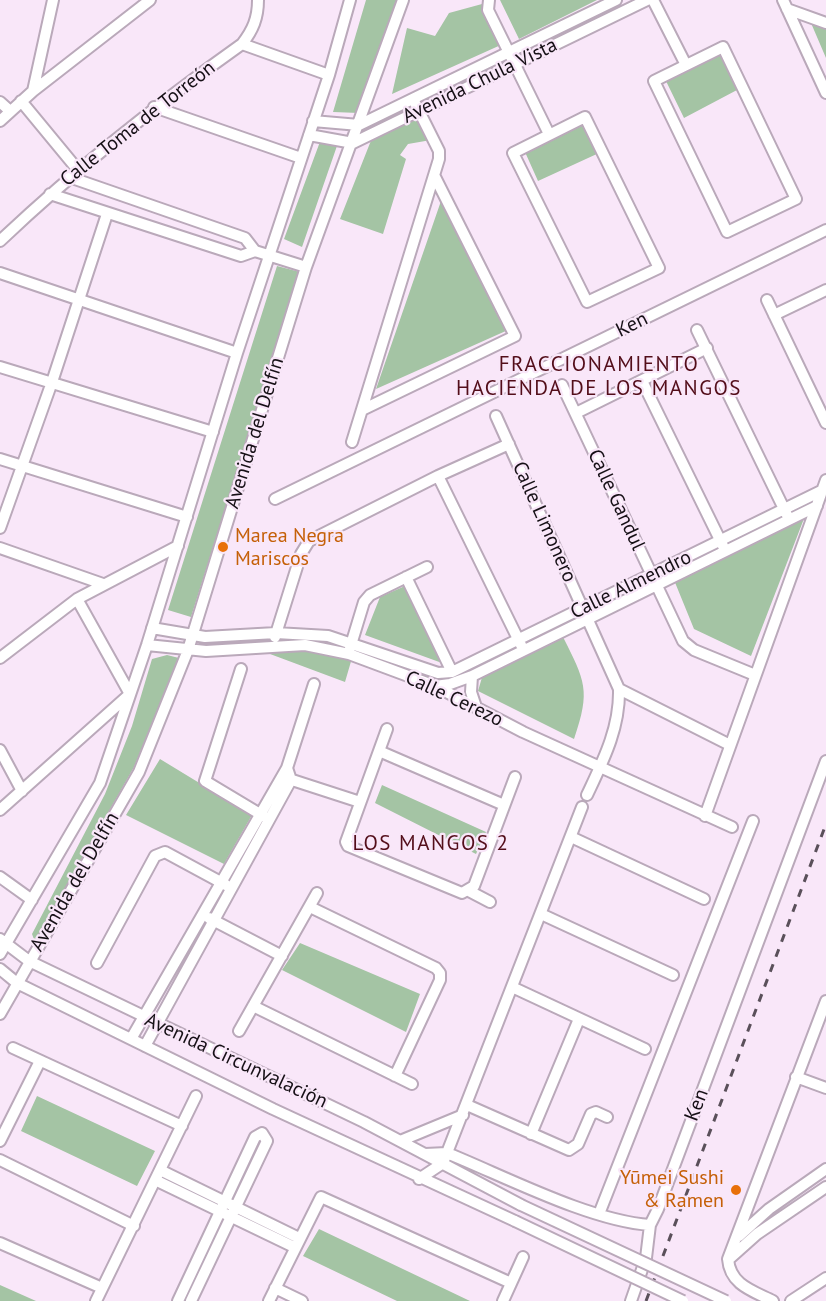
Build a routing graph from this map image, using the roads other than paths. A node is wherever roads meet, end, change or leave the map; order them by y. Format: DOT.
graph roads {
  1 [pos="53,0"];
  2 [pos="148,0"];
  3 [pos="258,0"];
  4 [pos="350,0"];
  5 [pos="403,0"];
  6 [pos="489,0"];
  7 [pos="616,0"];
  8 [pos="647,0"];
  9 [pos="653,0"];
  10 [pos="785,4"];
  11 [pos="826,23"];
  12 [pos="242,44"];
  13 [pos="509,52"];
  14 [pos="515,63"];
  15 [pos="686,66"];
  16 [pos="329,75"];
  17 [pos="33,91"];
  18 [pos="826,93"];
  19 [pos="413,99"];
  20 [pos="21,101"];
  21 [pos="0,102"];
  22 [pos="154,107"];
  23 [pos="10,111"];
  24 [pos="419,111"];
  25 [pos="0,121"];
  26 [pos="314,121"];
  27 [pos="359,125"];
  28 [pos="549,134"];
  29 [pos="309,135"];
  30 [pos="353,143"];
  31 [pos="301,158"];
  32 [pos="74,174"];
  33 [pos="435,177"];
  34 [pos="50,194"];
  35 [pos="107,214"];
  36 [pos="826,230"];
  37 [pos="0,241"];
  38 [pos="255,251"];
  39 [pos="270,256"];
  40 [pos="306,267"];
  41 [pos="0,273"];
  42 [pos="826,290"];
  43 [pos="767,300"];
  44 [pos="78,301"];
  45 [pos="774,315"];
  46 [pos="698,330"];
  47 [pos="707,348"];
  48 [pos="237,353"];
  49 [pos="0,367"];
  50 [pos="642,381"];
  51 [pos="52,382"];
  52 [pos="562,385"];
  53 [pos="363,410"];
  54 [pos="576,413"];
  55 [pos="495,416"];
  56 [pos="826,423"];
  57 [pos="213,432"];
  58 [pos="352,442"];
  59 [pos="509,444"];
  60 [pos="0,459"];
  61 [pos="23,466"];
  62 [pos="438,476"];
  63 [pos="822,495"];
  64 [pos="275,499"];
  65 [pos="787,516"];
  66 [pos="187,517"];
  67 [pos="0,528"];
  68 [pos="178,546"];
  69 [pos="724,547"];
  70 [pos="0,548"];
  71 [pos="427,567"];
  72 [pos="651,575"];
  73 [pos="406,577"];
  74 [pos="103,584"];
  75 [pos="656,586"];
  76 [pos="77,599"];
  77 [pos="582,609"];
  78 [pos="587,620"];
  79 [pos="152,628"];
  80 [pos="276,633"];
  81 [pos="192,635"];
  82 [pos="518,640"];
  83 [pos="351,642"];
  84 [pos="147,645"];
  85 [pos="272,646"];
  86 [pos="188,650"];
  87 [pos="523,651"];
  88 [pos="349,654"];
  89 [pos="0,658"];
  90 [pos="241,669"];
  91 [pos="452,672"];
  92 [pos="438,673"];
  93 [pos="755,675"];
  94 [pos="472,676"];
  95 [pos="314,684"];
  96 [pos="435,686"];
  97 [pos="619,689"];
  98 [pos="130,694"];
  99 [pos="476,707"];
  100 [pos="387,729"];
  101 [pos="730,745"];
  102 [pos="0,750"];
  103 [pos="380,751"];
  104 [pos="826,761"];
  105 [pos="600,768"];
  106 [pos="286,774"];
  107 [pos="515,777"];
  108 [pos="22,791"];
  109 [pos="587,795"];
  110 [pos="360,802"];
  111 [pos="504,805"];
  112 [pos="582,807"];
  113 [pos="0,810"];
  114 [pos="259,814"];
  115 [pos="705,816"];
  116 [pos="271,820"];
  117 [pos="753,821"];
  118 [pos="732,827"];
  119 [pos="571,837"];
  120 [pos="0,877"];
  121 [pos="221,882"];
  122 [pos="232,888"];
  123 [pos="468,891"];
  124 [pos="317,893"];
  125 [pos="704,898"];
  126 [pos="33,900"];
  127 [pos="490,902"];
  128 [pos="310,907"];
  129 [pos="541,914"];
  130 [pos="203,915"];
  131 [pos="215,921"];
  132 [pos="4,940"];
  133 [pos="0,954"];
  134 [pos="282,956"];
  135 [pos="29,961"];
  136 [pos="97,963"];
  137 [pos="0,969"];
  138 [pos="673,975"];
  139 [pos="17,983"];
  140 [pos="512,987"];
  141 [pos="161,988"];
  142 [pos="173,994"];
  143 [pos="826,1004"];
  144 [pos="253,1006"];
  145 [pos="0,1014"];
  146 [pos="143,1017"];
  147 [pos="579,1019"];
  148 [pos="158,1024"];
  149 [pos="239,1030"];
  150 [pos="131,1039"];
  151 [pos="145,1046"];
  152 [pos="13,1048"];
  153 [pos="645,1049"];
  154 [pos="40,1061"];
  155 [pos="395,1076"];
  156 [pos="796,1077"];
  157 [pos="412,1084"];
  158 [pos="826,1088"];
  159 [pos="196,1096"];
  160 [pos="465,1110"];
  161 [pos="607,1117"];
  162 [pos="182,1126"];
  163 [pos="531,1134"];
  164 [pos="0,1141"];
  165 [pos="400,1141"];
  166 [pos="445,1158"];
  167 [pos="0,1160"];
  168 [pos="826,1169"];
  169 [pos="158,1175"];
  170 [pos="419,1179"];
  171 [pos="826,1187"];
  172 [pos="222,1207"];
  173 [pos="234,1213"];
  174 [pos="598,1214"];
  175 [pos="650,1225"];
  176 [pos="134,1226"];
  177 [pos="0,1243"];
  178 [pos="296,1243"];
  179 [pos="733,1243"];
  180 [pos="523,1257"];
  181 [pos="728,1259"];
  182 [pos="826,1278"];
  183 [pos="511,1283"];
  184 [pos="102,1288"];
  185 [pos="275,1288"];
  186 [pos="96,1301"];
  187 [pos="178,1301"];
  188 [pos="191,1301"];
  189 [pos="269,1301"];
  190 [pos="302,1301"];
  191 [pos="503,1301"];
  192 [pos="631,1301"];
  193 [pos="683,1301"];
  194 [pos="726,1301"];
  195 [pos="774,1301"];
  196 [pos="791,1301"];
  1 -- 17 [label="street"];
  2 -- 17 [label="street"];
  3 -- 12 [label="street, Calle Toma de Torreón"];
  4 -- 16 [label="street, Avenida del Delfín"];
  5 -- 27 [label="street, Avenida del Delfín"];
  6 -- 13 [label="street"];
  7 -- 13 [label="street, Avenida Chula Vista"];
  8 -- 14 [label="street, Avenida Chula Vista"];
  9 -- 15 [label="street"];
  10 -- 11 [label="street"];
  10 -- 18 [label="street"];
  12 -- 16 [label="street"];
  12 -- 22 [label="street, Calle Toma de Torreón"];
  13 -- 14 [label="street"];
  13 -- 19 [label="street, Avenida Chula Vista"];
  14 -- 24 [label="street, Avenida Chula Vista"];
  14 -- 28 [label="street"];
  15 -- 15 [label="street"];
  16 -- 26 [label="street, Avenida del Delfín"];
  17 -- 20 [label="street"];
  19 -- 24 [label="street"];
  19 -- 27 [label="street, Avenida Chula Vista"];
  20 -- 23 [label="street"];
  20 -- 32 [label="street"];
  21 -- 23 [label="street"];
  22 -- 31 [label="street"];
  22 -- 32 [label="street, Calle Toma de Torreón"];
  23 -- 25 [label="street"];
  24 -- 30 [label="street, Avenida Chula Vista"];
  24 -- 33 [label="street"];
  26 -- 27 [label="street"];
  26 -- 29 [label="street, Avenida del Delfín"];
  27 -- 30 [label="street, Avenida del Delfín"];
  28 -- 28 [label="street"];
  29 -- 30 [label="street"];
  29 -- 31 [label="street, Avenida del Delfín"];
  30 -- 40 [label="street, Avenida del Delfín"];
  31 -- 39 [label="street, Avenida del Delfín"];
  32 -- 34 [label="street, Calle Toma de Torreón"];
  32 -- 38 [label="street"];
  33 -- 53 [label="street"];
  33 -- 53 [label="street"];
  34 -- 35 [label="street"];
  34 -- 37 [label="street, Calle Toma de Torreón"];
  35 -- 38 [label="street"];
  35 -- 44 [label="street"];
  36 -- 64 [label="street, Ken"];
  38 -- 39 [label="street"];
  39 -- 40 [label="street"];
  39 -- 48 [label="street, Avenida del Delfín"];
  40 -- 81 [label="street, Avenida del Delfín"];
  41 -- 44 [label="street"];
  42 -- 45 [label="street"];
  43 -- 45 [label="street"];
  44 -- 48 [label="street"];
  44 -- 51 [label="street"];
  45 -- 56 [label="street"];
  46 -- 47 [label="street"];
  47 -- 50 [label="street"];
  47 -- 65 [label="street"];
  48 -- 57 [label="street, Avenida del Delfín"];
  49 -- 51 [label="street"];
  50 -- 54 [label="street"];
  50 -- 69 [label="street"];
  51 -- 57 [label="street"];
  51 -- 61 [label="street"];
  52 -- 54 [label="street, Calle Gandul"];
  53 -- 58 [label="street"];
  54 -- 72 [label="street, Calle Gandul"];
  55 -- 59 [label="street, Calle Limonero"];
  57 -- 66 [label="street, Avenida del Delfín"];
  59 -- 62 [label="street"];
  59 -- 77 [label="street, Calle Limonero"];
  60 -- 61 [label="street"];
  61 -- 66 [label="street"];
  61 -- 67 [label="street"];
  62 -- 80 [label="street"];
  62 -- 82 [label="street"];
  63 -- 65 [label="street, Calle Almendro"];
  63 -- 65 [label="street, Calle Almendro"];
  63 -- 93 [label="street"];
  65 -- 69 [label="street, Calle Almendro"];
  66 -- 68 [label="street, Avenida del Delfín"];
  68 -- 74 [label="street"];
  68 -- 79 [label="street, Avenida del Delfín"];
  69 -- 72 [label="street, Calle Almendro"];
  69 -- 75 [label="street, Calle Almendro"];
  70 -- 74 [label="street"];
  71 -- 73 [label="street"];
  72 -- 75 [label="street, Calle Gandul"];
  72 -- 77 [label="street, Calle Almendro"];
  73 -- 83 [label="street"];
  73 -- 91 [label="street"];
  74 -- 76 [label="street"];
  75 -- 78 [label="street, Calle Almendro"];
  75 -- 93 [label="street, Calle Gandul"];
  76 -- 89 [label="street"];
  76 -- 98 [label="street"];
  77 -- 78 [label="street, Calle Limonero"];
  77 -- 82 [label="street, Calle Almendro"];
  78 -- 87 [label="street, Calle Almendro"];
  78 -- 97 [label="street, Calle Limonero"];
  79 -- 81 [label="street"];
  79 -- 84 [label="street, Avenida del Delfín"];
  80 -- 81 [label="street, Calle Cerezo"];
  80 -- 83 [label="street, Calle Cerezo"];
  80 -- 85 [label="street"];
  81 -- 86 [label="street, Avenida del Delfín"];
  82 -- 87 [label="street"];
  82 -- 91 [label="street, Calle Almendro"];
  83 -- 88 [label="street"];
  83 -- 92 [label="street, Calle Cerezo"];
  84 -- 86 [label="street"];
  84 -- 98 [label="street, Avenida del Delfín"];
  85 -- 86 [label="street, Calle Cerezo"];
  85 -- 88 [label="street, Calle Cerezo"];
  86 -- 135 [label="street, Avenida del Delfín"];
  87 -- 94 [label="street, Calle Almendro"];
  88 -- 96 [label="street, Calle Cerezo"];
  90 -- 114 [label="street"];
  91 -- 92 [label="street, Calle Almendro"];
  93 -- 101 [label="street"];
  94 -- 96 [label="street, Calle Almendro"];
  94 -- 99 [label="street"];
  95 -- 106 [label="street"];
  96 -- 99 [label="street, Calle Cerezo"];
  97 -- 101 [label="street"];
  97 -- 105 [label="street, Calle Limonero"];
  98 -- 108 [label="street"];
  98 -- 126 [label="street, Avenida del Delfín"];
  99 -- 105 [label="street, Calle Cerezo"];
  100 -- 103 [label="street"];
  101 -- 115 [label="street"];
  102 -- 108 [label="street"];
  103 -- 110 [label="street"];
  103 -- 111 [label="street"];
  104 -- 175 [label="street, Ken"];
  105 -- 109 [label="street, Calle Limonero"];
  105 -- 115 [label="street, Calle Cerezo"];
  106 -- 110 [label="street"];
  106 -- 114 [label="street"];
  106 -- 116 [label="street"];
  107 -- 111 [label="street"];
  108 -- 113 [label="street"];
  110 -- 123 [label="street"];
  111 -- 123 [label="street"];
  112 -- 119 [label="street"];
  114 -- 116 [label="street"];
  114 -- 121 [label="street"];
  115 -- 118 [label="street, Calle Cerezo"];
  116 -- 122 [label="street"];
  117 -- 174 [label="street"];
  119 -- 125 [label="street"];
  119 -- 129 [label="street"];
  120 -- 126 [label="street"];
  121 -- 122 [label="street"];
  121 -- 130 [label="street"];
  121 -- 136 [label="street"];
  122 -- 131 [label="street"];
  123 -- 127 [label="street"];
  124 -- 128 [label="street"];
  126 -- 132 [label="street, Avenida del Delfín"];
  128 -- 134 [label="street"];
  128 -- 155 [label="street"];
  129 -- 138 [label="street"];
  129 -- 140 [label="street"];
  130 -- 131 [label="street"];
  130 -- 141 [label="street"];
  131 -- 134 [label="street"];
  131 -- 142 [label="street"];
  132 -- 133 [label="street, Avenida del Delfín"];
  132 -- 135 [label="street, Avenida Circunvalación"];
  134 -- 144 [label="street"];
  135 -- 139 [label="street, Avenida del Delfín"];
  135 -- 146 [label="street, Avenida Circunvalación"];
  137 -- 139 [label="street, Avenida Circunvalación"];
  139 -- 145 [label="street, Avenida del Delfín"];
  139 -- 150 [label="street, Avenida Circunvalación"];
  140 -- 147 [label="street"];
  140 -- 160 [label="street"];
  141 -- 142 [label="street"];
  141 -- 146 [label="street"];
  142 -- 148 [label="street"];
  143 -- 156 [label="street"];
  144 -- 149 [label="street"];
  144 -- 155 [label="street"];
  146 -- 148 [label="street, Avenida Circunvalación"];
  146 -- 150 [label="street"];
  147 -- 153 [label="street"];
  147 -- 163 [label="street"];
  148 -- 151 [label="street"];
  148 -- 165 [label="street, Avenida Circunvalación"];
  150 -- 151 [label="street, Avenida Circunvalación"];
  151 -- 170 [label="street, Avenida Circunvalación"];
  152 -- 154 [label="street"];
  154 -- 162 [label="street"];
  154 -- 164 [label="street"];
  155 -- 157 [label="street"];
  156 -- 158 [label="street"];
  156 -- 179 [label="street"];
  159 -- 162 [label="street"];
  160 -- 163 [label="street"];
  160 -- 165 [label="street"];
  160 -- 166 [label="street"];
  161 -- 163 [label="street"];
  162 -- 169 [label="street"];
  165 -- 166 [label="street, Avenida Circunvalación"];
  166 -- 170 [label="street"];
  166 -- 174 [label="street"];
  166 -- 194 [label="street, Avenida Circunvalación, bridge"];
  167 -- 176 [label="street"];
  168 -- 179 [label="street"];
  169 -- 172 [label="street"];
  169 -- 176 [label="street"];
  170 -- 193 [label="street, Avenida Circunvalación, bridge"];
  171 -- 181 [label="street"];
  172 -- 173 [label="street"];
  172 -- 173 [label="street"];
  172 -- 187 [label="street"];
  173 -- 178 [label="street"];
  173 -- 188 [label="street"];
  174 -- 175 [label="street"];
  175 -- 192 [label="street, Ken"];
  176 -- 184 [label="street"];
  177 -- 184 [label="street"];
  178 -- 183 [label="street"];
  178 -- 185 [label="street"];
  179 -- 181 [label="street"];
  180 -- 183 [label="street"];
  181 -- 195 [label="street"];
  182 -- 196 [label="street"];
  183 -- 191 [label="street"];
  184 -- 186 [label="street"];
  185 -- 189 [label="street"];
  185 -- 190 [label="street"];
}
